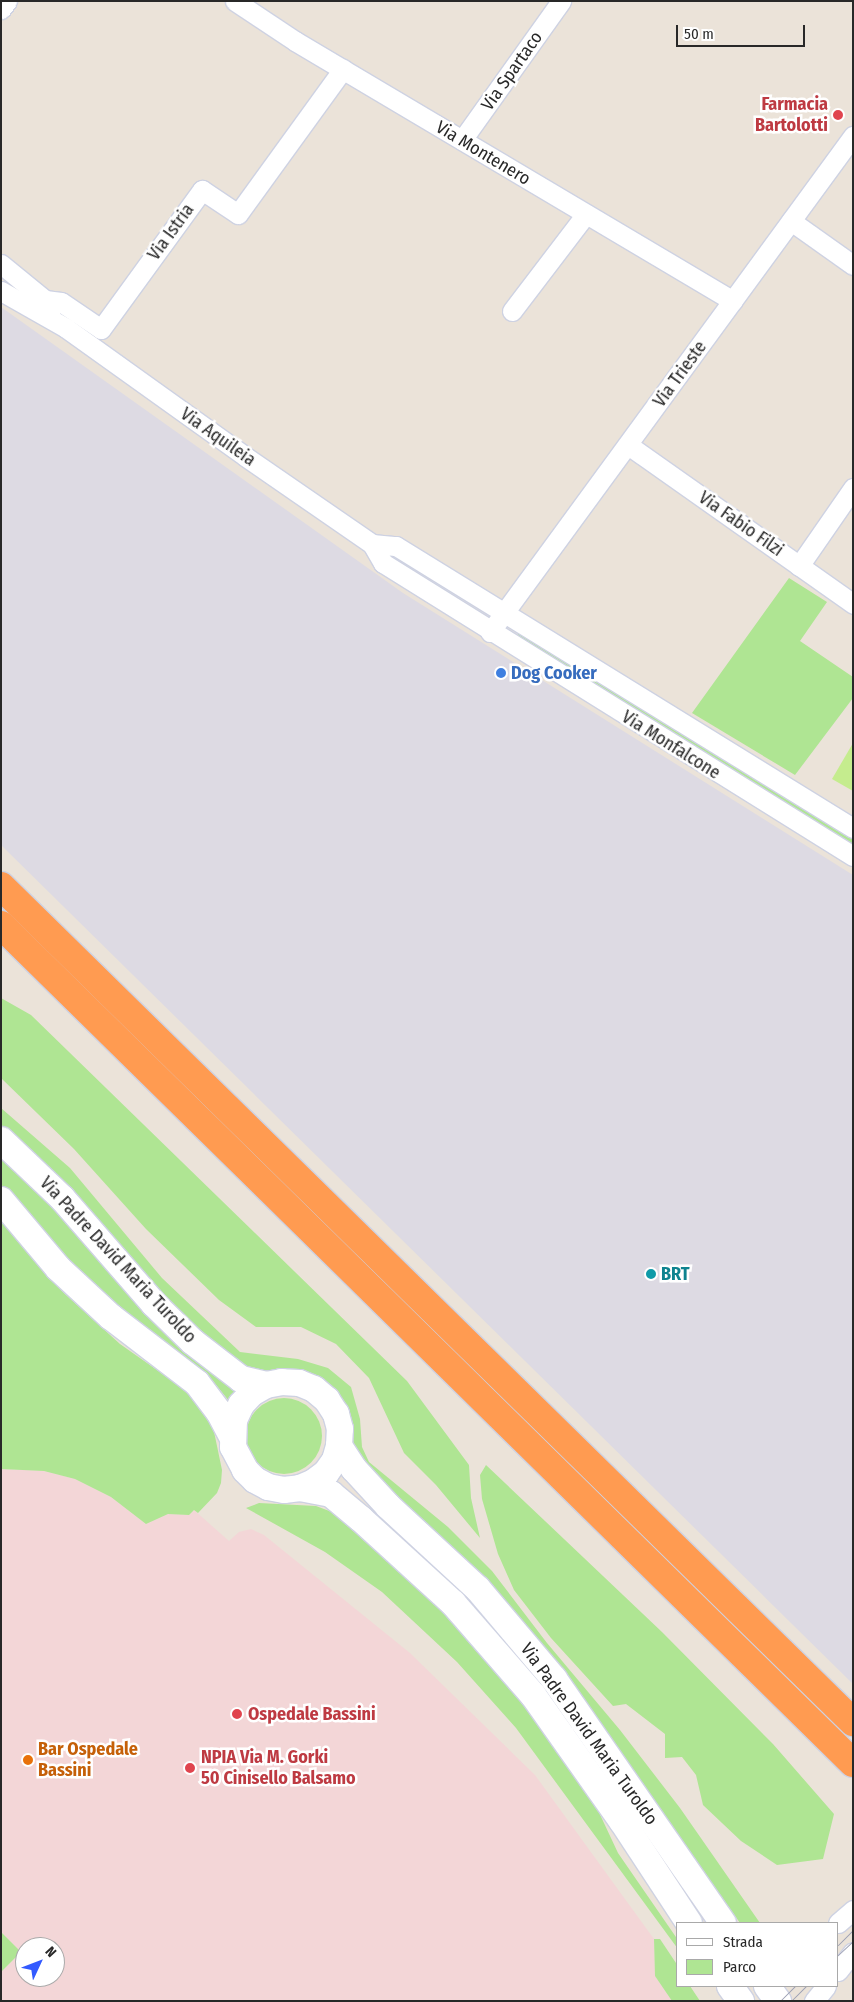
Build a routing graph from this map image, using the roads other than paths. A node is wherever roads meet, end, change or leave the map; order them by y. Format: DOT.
graph roads {
  1 [pos="7,1"];
  2 [pos="235,1"];
  3 [pos="561,1"];
  4 [pos="1,9"];
  5 [pos="343,69"];
  6 [pos="853,136"];
  7 [pos="462,140"];
  8 [pos="586,214"];
  9 [pos="791,221"];
  10 [pos="1,264"];
  11 [pos="853,265"];
  12 [pos="1,291"];
  13 [pos="44,300"];
  14 [pos="733,301"];
  15 [pos="512,311"];
  16 [pos="66,328"];
  17 [pos="628,445"];
  18 [pos="853,488"];
  19 [pos="372,544"];
  20 [pos="799,566"];
  21 [pos="853,604"];
  22 [pos="505,611"];
  23 [pos="490,632"];
  24 [pos="853,828"];
  25 [pos="853,856"];
  26 [pos="1,886"];
  27 [pos="1,925"];
  28 [pos="1,1140"];
  29 [pos="1,1200"];
  30 [pos="266,1385"];
  31 [pos="232,1436"];
  32 [pos="340,1446"];
  33 [pos="300,1488"];
  34 [pos="853,1722"];
  35 [pos="853,1763"];
  36 [pos="853,1910"];
  37 [pos="688,1922"];
  38 [pos="722,1922"];
  39 [pos="839,1922"];
  40 [pos="853,1952"];
  41 [pos="839,1970"];
  42 [pos="731,1987"];
  43 [pos="825,1987"];
  44 [pos="740,2001"];
  45 [pos="814,2001"];
  1 -- 4 [label="street"];
  2 -- 5 [label="street, Via Montenero"];
  3 -- 7 [label="street, Via Spartaco"];
  5 -- 7 [label="street, Via Montenero"];
  5 -- 13 [label="street, Via Istria"];
  6 -- 9 [label="street, Via Trieste"];
  7 -- 8 [label="street, Via Montenero"];
  8 -- 14 [label="street, Via Montenero"];
  8 -- 15 [label="street"];
  9 -- 11 [label="street"];
  9 -- 14 [label="street, Via Trieste"];
  10 -- 13 [label="street, Via Aquileia"];
  12 -- 16 [label="street, Via Aquileia"];
  13 -- 16 [label="street, Via Aquileia"];
  14 -- 17 [label="street, Via Trieste"];
  16 -- 19 [label="street, Via Aquileia"];
  17 -- 20 [label="street, Via Fabio Filzi"];
  17 -- 22 [label="street, Via Trieste"];
  18 -- 20 [label="street"];
  19 -- 22 [label="street, Via Aquileia"];
  19 -- 23 [label="street, Via Aquileia"];
  20 -- 21 [label="street, Via Fabio Filzi"];
  22 -- 23 [label="street, Via Trieste"];
  22 -- 24 [label="street, Via Monfalcone"];
  23 -- 25 [label="street, Via Monfalcone"];
  26 -- 34 [label="highway"];
  27 -- 35 [label="highway"];
  28 -- 30 [label="street, Via Padre David Maria Turoldo"];
  29 -- 31 [label="street, Via Padre David Maria Turoldo"];
  30 -- 31 [label="street"];
  30 -- 32 [label="street"];
  31 -- 33 [label="street"];
  32 -- 33 [label="street"];
  32 -- 38 [label="street, Via Padre David Maria Turoldo"];
  33 -- 37 [label="street, Via Padre David Maria Turoldo"];
  36 -- 39 [label="street"];
  40 -- 41 [label="street"];
  42 -- 44 [label="street"];
  43 -- 45 [label="street"];
}
